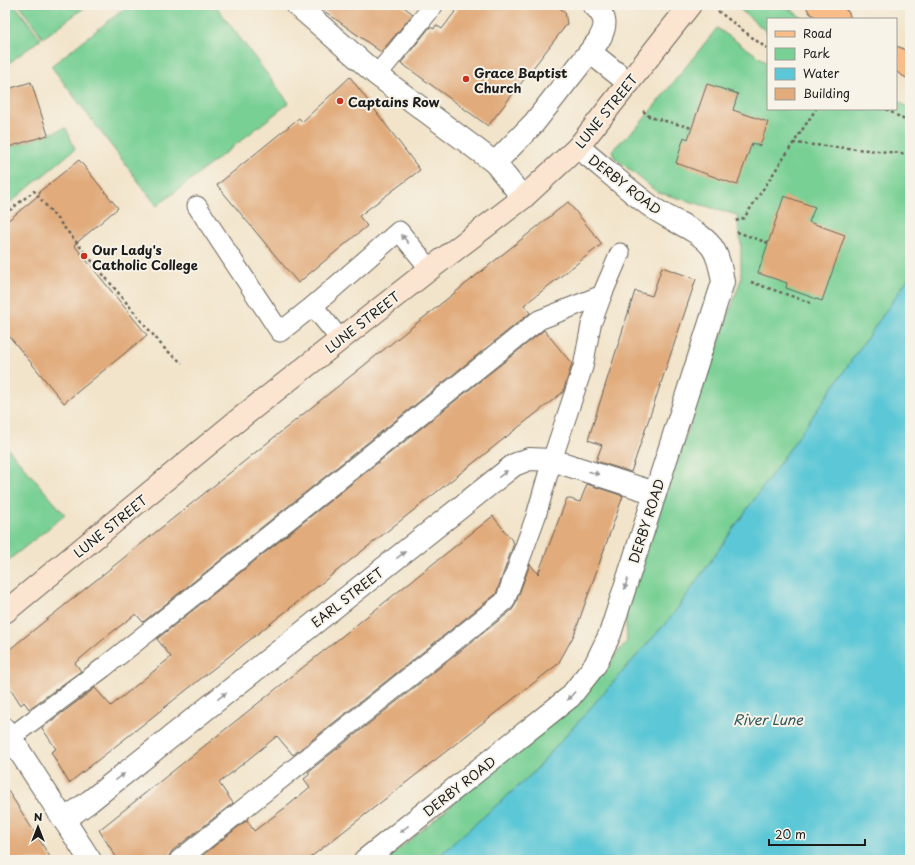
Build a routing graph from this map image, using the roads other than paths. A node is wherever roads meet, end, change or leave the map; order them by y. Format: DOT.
graph roads {
  1 [pos="297,5"];
  2 [pos="432,5"];
  3 [pos="594,5"];
  4 [pos="690,5"];
  5 [pos="818,5"];
  6 [pos="838,18"];
  7 [pos="595,46"];
  8 [pos="897,59"];
  9 [pos="910,67"];
  10 [pos="377,75"];
  11 [pos="624,89"];
  12 [pos="578,147"];
  13 [pos="495,163"];
  14 [pos="523,198"];
  15 [pos="196,206"];
  16 [pos="620,253"];
  17 [pos="430,269"];
  18 [pos="602,295"];
  19 [pos="313,306"];
  20 [pos="340,339"];
  21 [pos="552,460"];
  22 [pos="654,493"];
  23 [pos="5,612"];
  24 [pos="7,737"];
  25 [pos="64,820"];
  26 [pos="90,860"];
  27 [pos="179,860"];
  28 [pos="364,860"];
  1 -- 10 [label="street"];
  2 -- 10 [label="lane"];
  3 -- 7 [label="street"];
  4 -- 11 [label="street, LUNE STREET"];
  5 -- 6 [label="main road"];
  7 -- 11 [label="street"];
  7 -- 13 [label="street"];
  8 -- 9 [label="main road"];
  10 -- 13 [label="street"];
  11 -- 12 [label="street, LUNE STREET"];
  12 -- 14 [label="street, LUNE STREET"];
  12 -- 22 [label="street, DERBY ROAD"];
  13 -- 14 [label="street"];
  14 -- 17 [label="street, LUNE STREET"];
  15 -- 19 [label="lane"];
  16 -- 18 [label="lane"];
  17 -- 19 [label="lane, one-way"];
  17 -- 20 [label="street, LUNE STREET"];
  18 -- 21 [label="lane"];
  18 -- 24 [label="lane"];
  19 -- 20 [label="lane"];
  20 -- 23 [label="street, LUNE STREET"];
  21 -- 22 [label="street, EARL STREET, one-way"];
  25 -- 21 [label="street, EARL STREET, one-way"];
  21 -- 27 [label="lane"];
  22 -- 28 [label="street, DERBY ROAD, one-way"];
  24 -- 25 [label="street"];
  25 -- 26 [label="street"];
}
